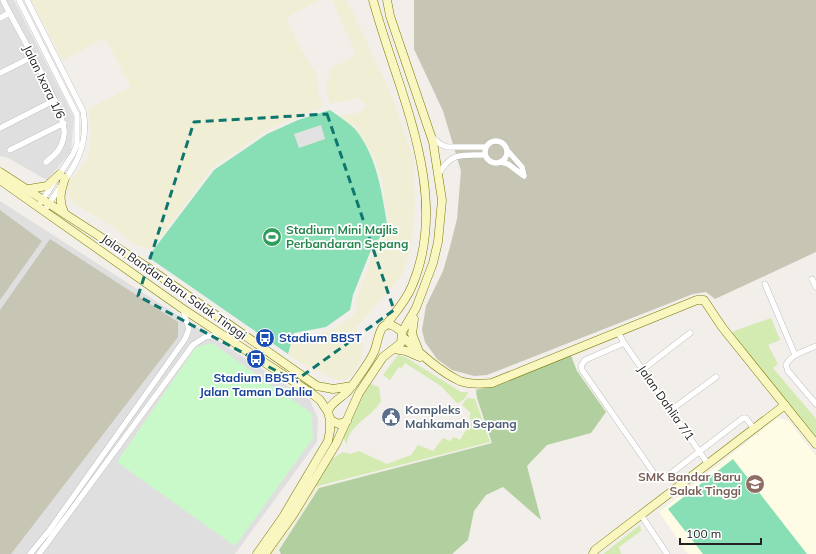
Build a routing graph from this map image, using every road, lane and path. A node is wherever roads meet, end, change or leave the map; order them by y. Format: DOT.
graph roads {
  1 [pos="3,0"];
  2 [pos="19,0"];
  3 [pos="26,0"];
  4 [pos="373,0"];
  5 [pos="387,0"];
  6 [pos="9,13"];
  7 [pos="0,18"];
  8 [pos="32,56"];
  9 [pos="0,73"];
  10 [pos="55,100"];
  11 [pos="64,123"];
  12 [pos="0,128"];
  13 [pos="431,136"];
  14 [pos="485,147"];
  15 [pos="10,150"];
  16 [pos="507,150"];
  17 [pos="73,154"];
  18 [pos="485,155"];
  19 [pos="80,156"];
  20 [pos="46,162"];
  21 [pos="501,162"];
  22 [pos="0,172"];
  23 [pos="439,174"];
  24 [pos="63,176"];
  25 [pos="0,180"];
  26 [pos="28,189"];
  27 [pos="46,201"];
  28 [pos="41,209"];
  29 [pos="64,212"];
  30 [pos="147,267"];
  31 [pos="138,278"];
  32 [pos="812,279"];
  33 [pos="765,284"];
  34 [pos="816,287"];
  35 [pos="416,308"];
  36 [pos="183,309"];
  37 [pos="385,326"];
  38 [pos="618,332"];
  39 [pos="690,333"];
  40 [pos="223,334"];
  41 [pos="403,335"];
  42 [pos="624,343"];
  43 [pos="816,346"];
  44 [pos="394,349"];
  45 [pos="420,353"];
  46 [pos="795,355"];
  47 [pos="429,360"];
  48 [pos="642,370"];
  49 [pos="716,377"];
  50 [pos="352,386"];
  51 [pos="815,401"];
  52 [pos="785,405"];
  53 [pos="671,410"];
  54 [pos="329,415"];
  55 [pos="347,421"];
  56 [pos="754,429"];
  57 [pos="816,444"];
  58 [pos="700,451"];
  59 [pos="708,464"];
  60 [pos="641,515"];
  61 [pos="30,554"];
  62 [pos="39,554"];
  63 [pos="257,554"];
  64 [pos="265,554"];
  65 [pos="593,554"];
  66 [pos="667,554"];
  1 -- 6 [label="street, Jalan Ixora 1/6"];
  2 -- 17 [label="street"];
  3 -- 19 [label="street"];
  4 -- 37 [label="street"];
  5 -- 13 [label="street"];
  6 -- 7 [label="street"];
  6 -- 8 [label="street, Jalan Ixora 1/6"];
  8 -- 9 [label="street"];
  8 -- 10 [label="street, Jalan Ixora 1/6"];
  10 -- 11 [label="street, Jalan Ixora 1/6"];
  10 -- 12 [label="street"];
  11 -- 15 [label="street"];
  11 -- 20 [label="street, Jalan Ixora 1/6"];
  13 -- 14 [label="street"];
  13 -- 23 [label="street"];
  14 -- 16 [label="street"];
  14 -- 18 [label="street"];
  16 -- 21 [label="street"];
  16 -- 21 [label="street"];
  17 -- 19 [label="street"];
  17 -- 24 [label="street"];
  18 -- 21 [label="street"];
  18 -- 23 [label="street"];
  19 -- 24 [label="street"];
  22 -- 26 [label="street, Jalan Bandar Baru Salak Tinggi"];
  23 -- 35 [label="street"];
  24 -- 26 [label="street"];
  24 -- 27 [label="street"];
  24 -- 29 [label="street"];
  25 -- 28 [label="street, Jalan Bandar Baru Salak Tinggi"];
  26 -- 27 [label="street, Jalan Bandar Baru Salak Tinggi"];
  27 -- 28 [label="street"];
  27 -- 29 [label="street, Jalan Bandar Baru Salak Tinggi"];
  28 -- 31 [label="street, Jalan Bandar Baru Salak Tinggi"];
  29 -- 30 [label="street, Jalan Bandar Baru Salak Tinggi"];
  30 -- 31 [label="street"];
  30 -- 50 [label="street, Jalan Bandar Baru Salak Tinggi"];
  31 -- 36 [label="street, Jalan Bandar Baru Salak Tinggi"];
  32 -- 34 [label="street"];
  33 -- 46 [label="street"];
  35 -- 41 [label="street"];
  35 -- 45 [label="street"];
  36 -- 40 [label="street, Jalan Bandar Baru Salak Tinggi"];
  36 -- 61 [label="street"];
  37 -- 41 [label="street"];
  37 -- 50 [label="street"];
  38 -- 42 [label="street, Jalan Dahlia 7/1"];
  38 -- 47 [label="street"];
  38 -- 52 [label="street"];
  39 -- 48 [label="street"];
  40 -- 54 [label="street, Jalan Bandar Baru Salak Tinggi"];
  40 -- 62 [label="street"];
  41 -- 44 [label="street"];
  41 -- 45 [label="street"];
  42 -- 48 [label="street, Jalan Dahlia 7/1"];
  42 -- 58 [label="street"];
  43 -- 46 [label="street"];
  44 -- 47 [label="street"];
  44 -- 55 [label="street"];
  45 -- 47 [label="street"];
  46 -- 51 [label="street"];
  48 -- 53 [label="street, Jalan Dahlia 7/1"];
  49 -- 53 [label="street"];
  50 -- 54 [label="street"];
  52 -- 56 [label="street"];
  52 -- 57 [label="street"];
  53 -- 58 [label="street, Jalan Dahlia 7/1"];
  54 -- 55 [label="street"];
  54 -- 63 [label="street"];
  55 -- 64 [label="street"];
  56 -- 58 [label="street"];
  56 -- 59 [label="street"];
  58 -- 59 [label="street, Jalan Dahlia 7/1"];
  59 -- 60 [label="street"];
  60 -- 65 [label="street"];
  60 -- 66 [label="street"];
}
